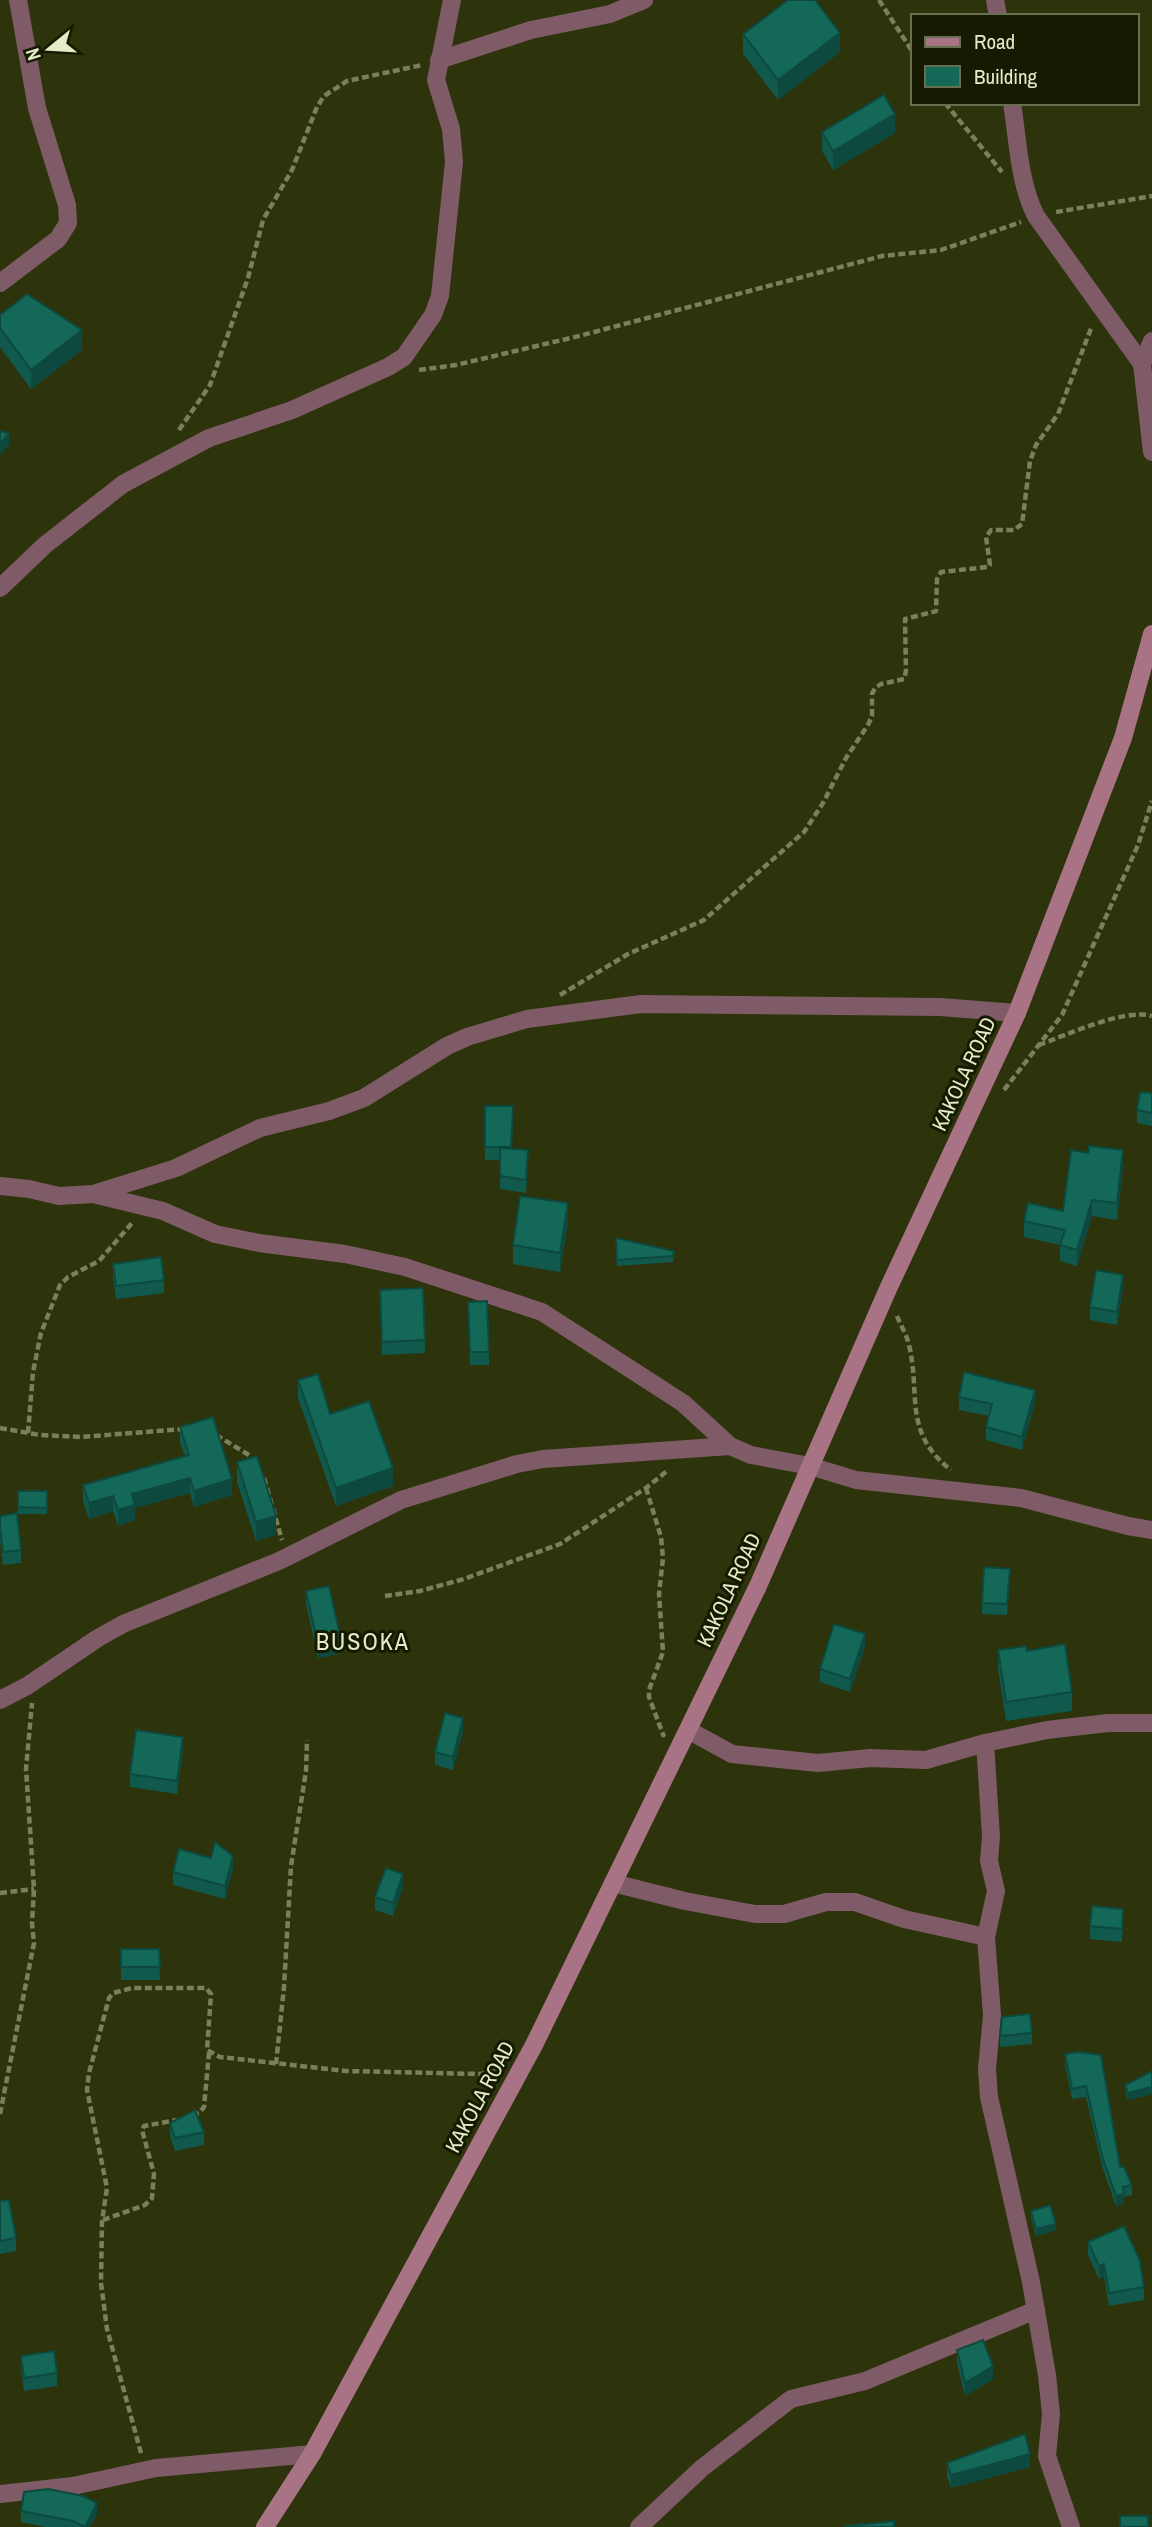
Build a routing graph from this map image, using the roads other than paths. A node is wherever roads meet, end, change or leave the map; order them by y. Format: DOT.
graph roads {
  1 [pos="18,0"];
  2 [pos="452,0"];
  3 [pos="644,0"];
  4 [pos="439,60"];
  5 [pos="1012,105"];
  6 [pos="0,283"];
  7 [pos="1152,341"];
  8 [pos="1142,364"];
  9 [pos="1152,452"];
  10 [pos="0,588"];
  11 [pos="1152,634"];
  12 [pos="1017,1013"];
  13 [pos="0,1186"];
  14 [pos="93,1194"];
  15 [pos="730,1446"];
  16 [pos="810,1466"];
  17 [pos="1152,1530"];
  18 [pos="0,1700"];
  19 [pos="1152,1723"];
  20 [pos="688,1730"];
  21 [pos="985,1743"];
  22 [pos="613,1883"];
  23 [pos="986,1937"];
  24 [pos="1037,2310"];
  25 [pos="312,2454"];
  26 [pos="0,2494"];
  27 [pos="265,2527"];
  28 [pos="639,2527"];
  29 [pos="1071,2527"];
  1 -- 6 [label="street"];
  2 -- 4 [label="street"];
  3 -- 4 [label="street"];
  4 -- 10 [label="street"];
  5 -- 8 [label="street"];
  7 -- 8 [label="street"];
  8 -- 9 [label="street"];
  11 -- 12 [label="main road, KAKOLA ROAD"];
  12 -- 14 [label="street"];
  12 -- 16 [label="main road, KAKOLA ROAD"];
  13 -- 14 [label="street"];
  14 -- 15 [label="street"];
  15 -- 16 [label="street"];
  15 -- 18 [label="street"];
  16 -- 17 [label="street"];
  16 -- 20 [label="main road, KAKOLA ROAD"];
  19 -- 21 [label="street"];
  20 -- 21 [label="street"];
  20 -- 22 [label="main road, KAKOLA ROAD"];
  21 -- 23 [label="street"];
  22 -- 23 [label="street"];
  22 -- 25 [label="main road, KAKOLA ROAD"];
  23 -- 24 [label="street"];
  24 -- 28 [label="street"];
  24 -- 29 [label="street"];
  25 -- 26 [label="street"];
  25 -- 27 [label="main road, KAKOLA ROAD"];
}
